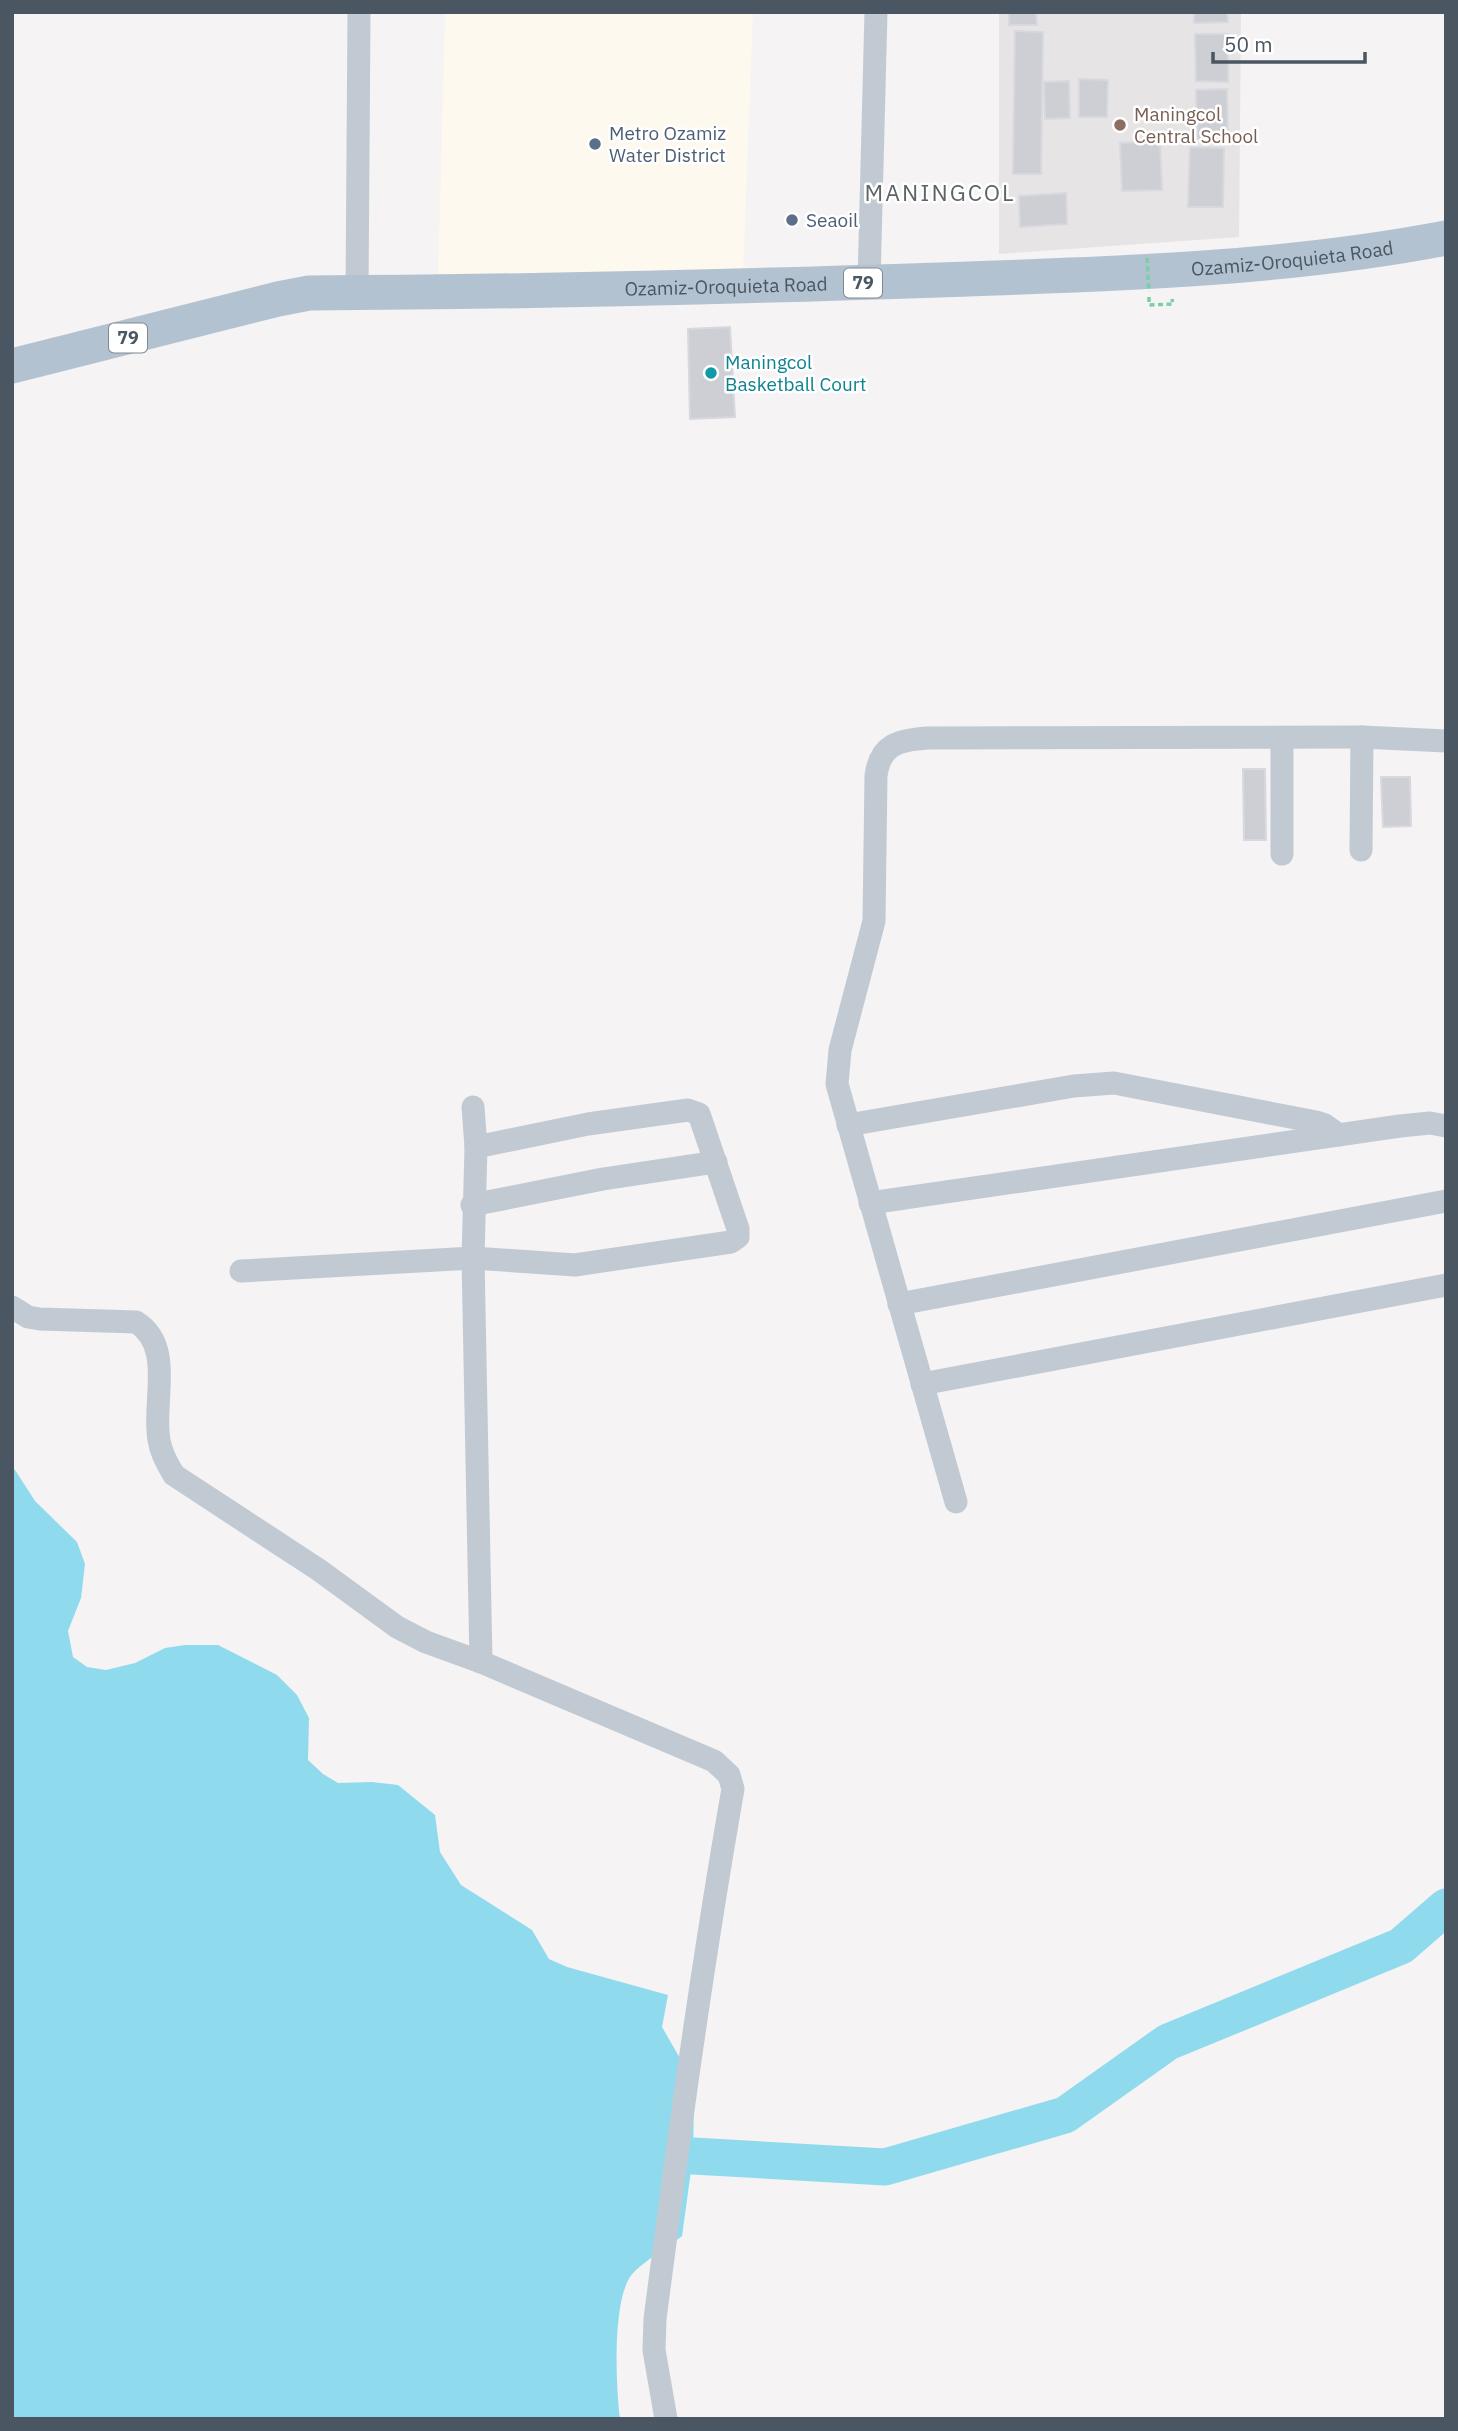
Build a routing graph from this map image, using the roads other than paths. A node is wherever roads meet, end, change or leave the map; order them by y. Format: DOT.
graph roads {
  1 [pos="359,12"];
  2 [pos="876,12"];
  3 [pos="1446,238"];
  4 [pos="869,282"];
  5 [pos="357,293"];
  6 [pos="12,366"];
  7 [pos="1362,737"];
  8 [pos="1282,738"];
  9 [pos="1446,741"];
  10 [pos="1361,850"];
  11 [pos="1282,854"];
  12 [pos="473,1107"];
  13 [pos="848,1125"];
  14 [pos="1446,1126"];
  15 [pos="1339,1135"];
  16 [pos="476,1147"];
  17 [pos="716,1162"];
  18 [pos="1446,1201"];
  19 [pos="870,1203"];
  20 [pos="472,1205"];
  21 [pos="473,1258"];
  22 [pos="241,1271"];
  23 [pos="1446,1285"];
  24 [pos="899,1304"];
  25 [pos="12,1307"];
  26 [pos="922,1384"];
  27 [pos="956,1502"];
  28 [pos="481,1662"];
  29 [pos="666,2419"];
  1 -- 5 [label="street"];
  2 -- 4 [label="street"];
  3 -- 4 [label="main road, Ozamiz-Oroquieta Road / 79"];
  4 -- 5 [label="main road, Ozamiz-Oroquieta Road / 79"];
  5 -- 6 [label="main road, Ozamiz-Oroquieta Road / 79"];
  7 -- 8 [label="street"];
  7 -- 9 [label="street"];
  7 -- 10 [label="street"];
  8 -- 11 [label="street"];
  8 -- 13 [label="street"];
  12 -- 16 [label="street"];
  13 -- 15 [label="street"];
  13 -- 19 [label="street"];
  14 -- 15 [label="street"];
  15 -- 19 [label="street"];
  16 -- 17 [label="street"];
  16 -- 20 [label="street"];
  17 -- 20 [label="street"];
  17 -- 21 [label="street"];
  18 -- 24 [label="street"];
  19 -- 24 [label="street"];
  20 -- 21 [label="street"];
  21 -- 22 [label="street"];
  21 -- 28 [label="street"];
  23 -- 26 [label="street"];
  24 -- 26 [label="street"];
  25 -- 28 [label="street"];
  26 -- 27 [label="street"];
  28 -- 29 [label="street"];
}
